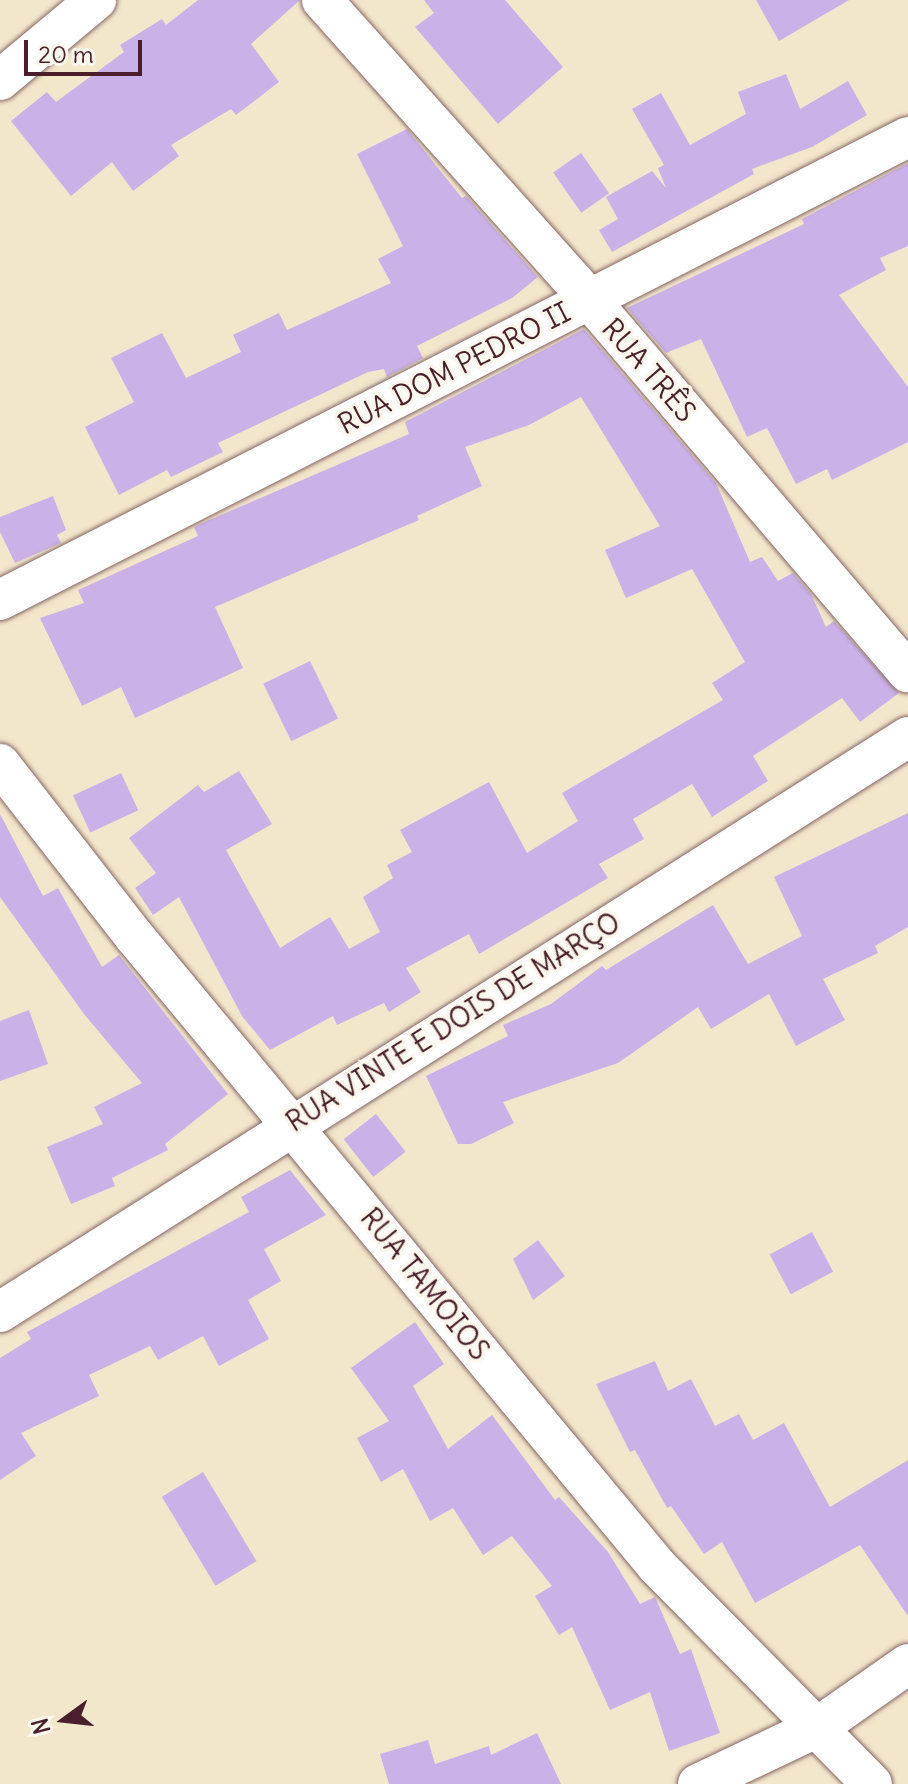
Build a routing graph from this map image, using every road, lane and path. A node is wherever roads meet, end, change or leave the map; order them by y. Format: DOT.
graph roads {
  1 [pos="96,0"];
  2 [pos="322,0"];
  3 [pos="0,80"];
  4 [pos="908,137"];
  5 [pos="589,299"];
  6 [pos="0,600"];
  7 [pos="908,672"];
  8 [pos="908,737"];
  9 [pos="0,764"];
  10 [pos="293,1122"];
  11 [pos="0,1312"];
  12 [pos="908,1664"];
  13 [pos="818,1727"];
  14 [pos="698,1784"];
  15 [pos="872,1784"];
  1 -- 3 [label="street"];
  2 -- 5 [label="street, RUA TRÊS"];
  4 -- 5 [label="street, RUA DOM PEDRO II"];
  5 -- 6 [label="street, RUA DOM PEDRO II"];
  5 -- 7 [label="street, RUA TRÊS"];
  8 -- 10 [label="street, RUA VINTE E DOIS DE MARÇO"];
  9 -- 10 [label="street, RUA TAMOIOS"];
  10 -- 11 [label="street, RUA VINTE E DOIS DE MARÇO"];
  10 -- 13 [label="street, RUA TAMOIOS"];
  12 -- 13 [label="street"];
  13 -- 14 [label="street"];
  13 -- 15 [label="street, RUA TAMOIOS"];
}
